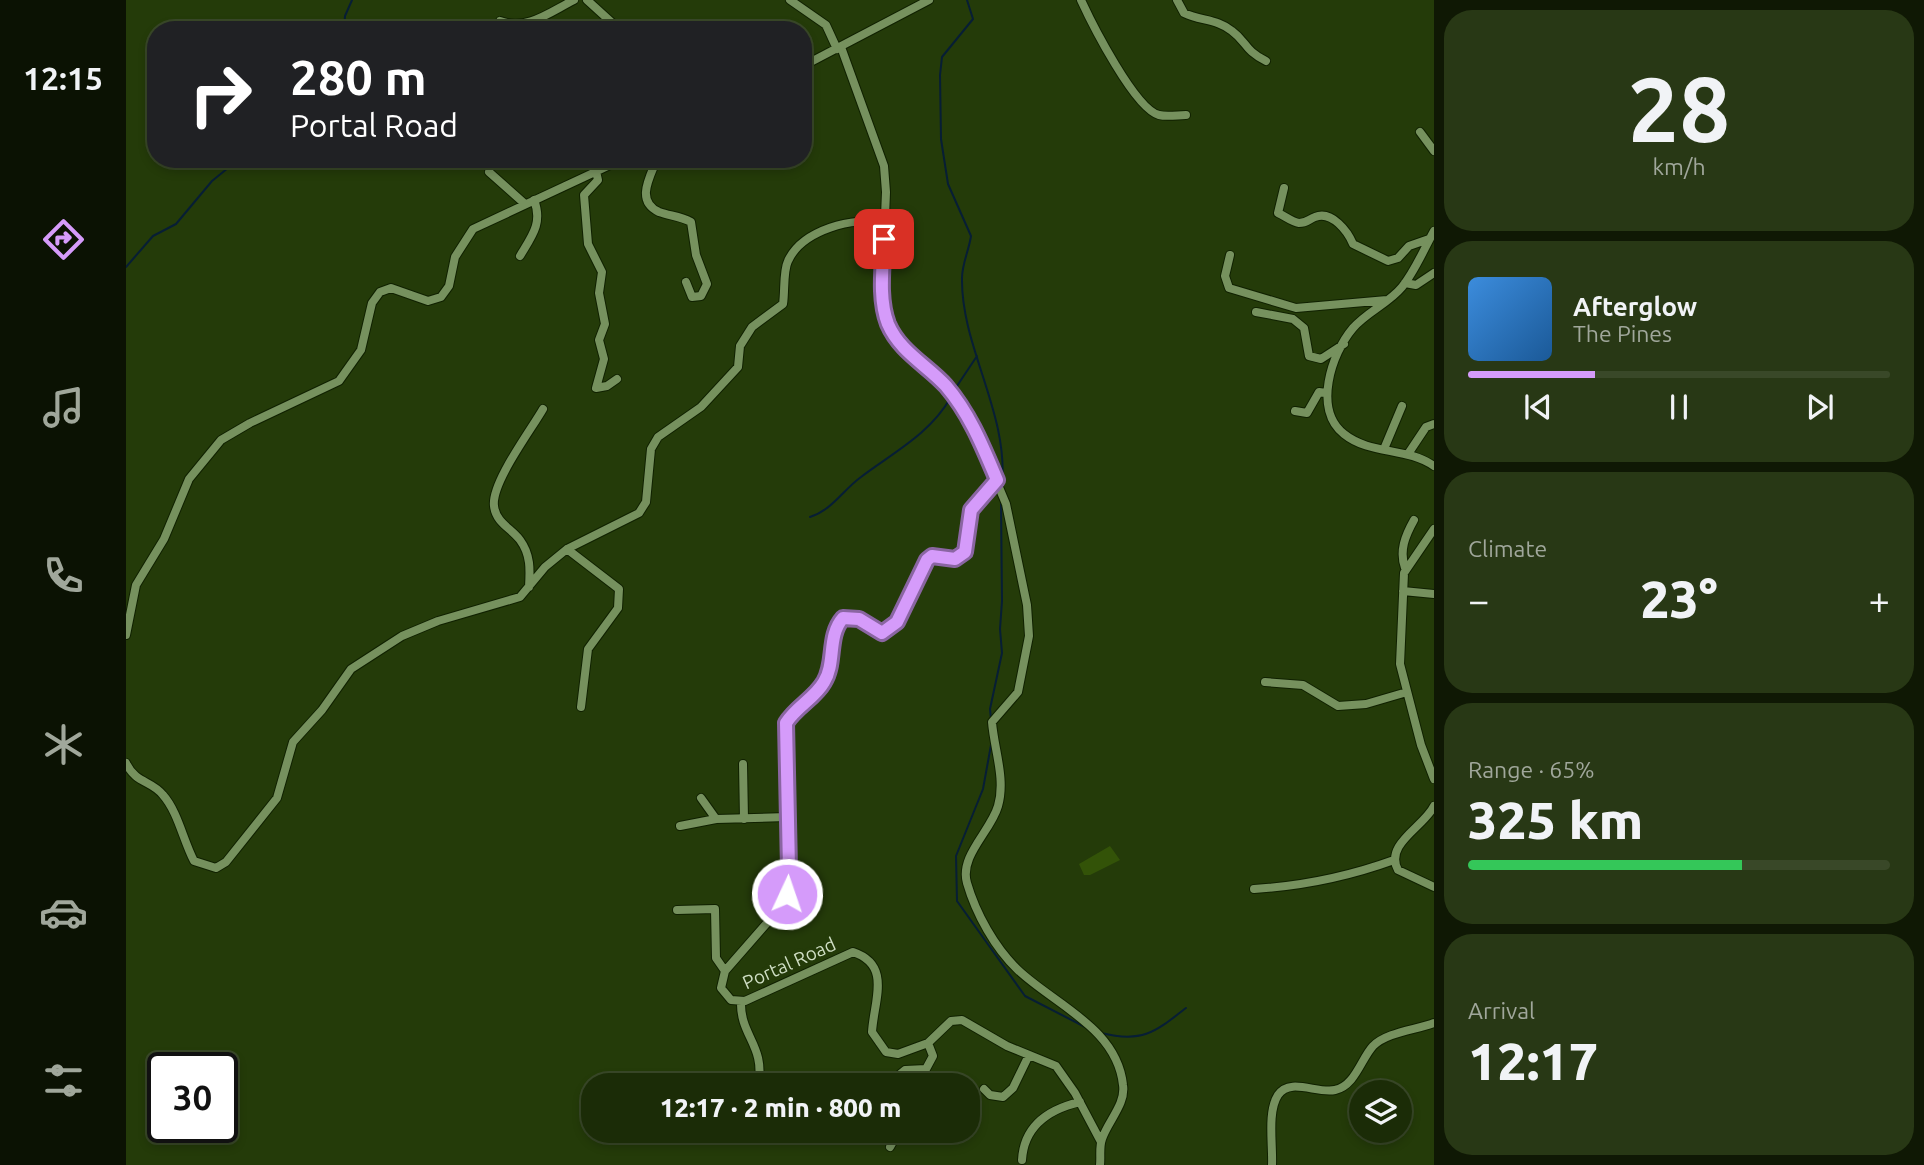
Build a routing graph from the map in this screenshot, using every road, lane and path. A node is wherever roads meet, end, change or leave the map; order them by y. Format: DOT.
graph roads {
  1 [pos="573,0"];
  2 [pos="587,0"];
  3 [pos="790,0"];
  4 [pos="929,0"];
  5 [pos="1081,0"];
  6 [pos="1177,0"];
  7 [pos="533,21"];
  8 [pos="610,21"];
  9 [pos="839,48"];
  10 [pos="1266,61"];
  11 [pos="812,62"];
  12 [pos="1186,115"];
  13 [pos="1420,132"];
  14 [pos="1434,151"];
  15 [pos="604,168"];
  16 [pos="653,168"];
  17 [pos="489,172"];
  18 [pos="596,172"];
  19 [pos="1284,188"];
  20 [pos="534,200"];
  21 [pos="525,204"];
  22 [pos="884,223"];
  23 [pos="1432,235"];
  24 [pos="1230,255"];
  25 [pos="520,256"];
  26 [pos="1434,273"];
  27 [pos="686,282"];
  28 [pos="1405,283"];
  29 [pos="1387,300"];
  30 [pos="1256,312"];
  31 [pos="1344,344"];
  32 [pos="617,379"];
  33 [pos="1326,393"];
  34 [pos="1402,407"];
  35 [pos="543,410"];
  36 [pos="1295,411"];
  37 [pos="1434,424"];
  38 [pos="1384,449"];
  39 [pos="1408,454"];
  40 [pos="1434,466"];
  41 [pos="997,480"];
  42 [pos="1414,520"];
  43 [pos="1434,529"];
  44 [pos="567,549"];
  45 [pos="1405,568"];
  46 [pos="529,587"];
  47 [pos="1403,591"];
  48 [pos="1434,594"];
  49 [pos="126,635"];
  50 [pos="1265,681"];
  51 [pos="1407,692"];
  52 [pos="581,707"];
  53 [pos="126,763"];
  54 [pos="743,764"];
  55 [pos="1434,779"];
  56 [pos="701,798"];
  57 [pos="1434,806"];
  58 [pos="787,817"];
  59 [pos="744,819"];
  60 [pos="716,820"];
  61 [pos="680,826"];
  62 [pos="1394,860"];
  63 [pos="1434,887"];
  64 [pos="1254,889"];
  65 [pos="677,910"];
  66 [pos="725,971"];
  67 [pos="741,1002"];
  68 [pos="1434,1023"];
  69 [pos="928,1043"];
  70 [pos="1029,1055"];
  71 [pos="760,1073"];
  72 [pos="901,1073"];
  73 [pos="984,1089"];
  74 [pos="1080,1102"];
  75 [pos="1101,1142"];
  76 [pos="892,1143"];
  77 [pos="890,1147"];
  78 [pos="1022,1160"];
  79 [pos="1100,1165"];
  80 [pos="1272,1165"];
  1 -- 7 [label="street"];
  2 -- 8 [label="street"];
  3 -- 9 [label="street"];
  4 -- 9 [label="street"];
  5 -- 12 [label="street"];
  6 -- 10 [label="street"];
  9 -- 11 [label="street"];
  9 -- 22 [label="street"];
  13 -- 14 [label="street"];
  15 -- 18 [label="street"];
  16 -- 27 [label="street"];
  17 -- 21 [label="street"];
  18 -- 20 [label="street"];
  18 -- 32 [label="street"];
  19 -- 23 [label="street"];
  20 -- 21 [label="street"];
  20 -- 25 [label="street"];
  21 -- 49 [label="street"];
  22 -- 41 [label="street"];
  22 -- 44 [label="street"];
  23 -- 28 [label="street"];
  24 -- 29 [label="street"];
  26 -- 28 [label="street"];
  28 -- 29 [label="street"];
  29 -- 31 [label="street"];
  30 -- 31 [label="street"];
  31 -- 33 [label="street"];
  33 -- 36 [label="street"];
  33 -- 38 [label="street"];
  34 -- 38 [label="street"];
  35 -- 46 [label="street"];
  37 -- 39 [label="street"];
  38 -- 39 [label="street"];
  39 -- 40 [label="street"];
  41 -- 58 [label="street, Portal Road"];
  41 -- 75 [label="street"];
  42 -- 45 [label="street"];
  43 -- 45 [label="street"];
  44 -- 46 [label="street"];
  44 -- 52 [label="street"];
  45 -- 47 [label="street"];
  46 -- 53 [label="street"];
  47 -- 48 [label="street"];
  47 -- 51 [label="street"];
  50 -- 51 [label="street"];
  51 -- 55 [label="street"];
  54 -- 59 [label="street"];
  56 -- 60 [label="street"];
  57 -- 62 [label="street"];
  58 -- 59 [label="street"];
  58 -- 66 [label="street, Portal Road"];
  59 -- 60 [label="street"];
  60 -- 61 [label="street"];
  62 -- 63 [label="street"];
  62 -- 64 [label="street"];
  65 -- 66 [label="street"];
  66 -- 67 [label="street, Portal Road"];
  67 -- 69 [label="street, Portal Road"];
  67 -- 71 [label="street"];
  68 -- 80 [label="street"];
  69 -- 70 [label="street, Portal Road"];
  69 -- 72 [label="street"];
  70 -- 73 [label="street"];
  70 -- 74 [label="street, Portal Road"];
  74 -- 75 [label="street, Portal Road"];
  74 -- 78 [label="street"];
  75 -- 79 [label="street"];
  76 -- 77 [label="street"];
}
